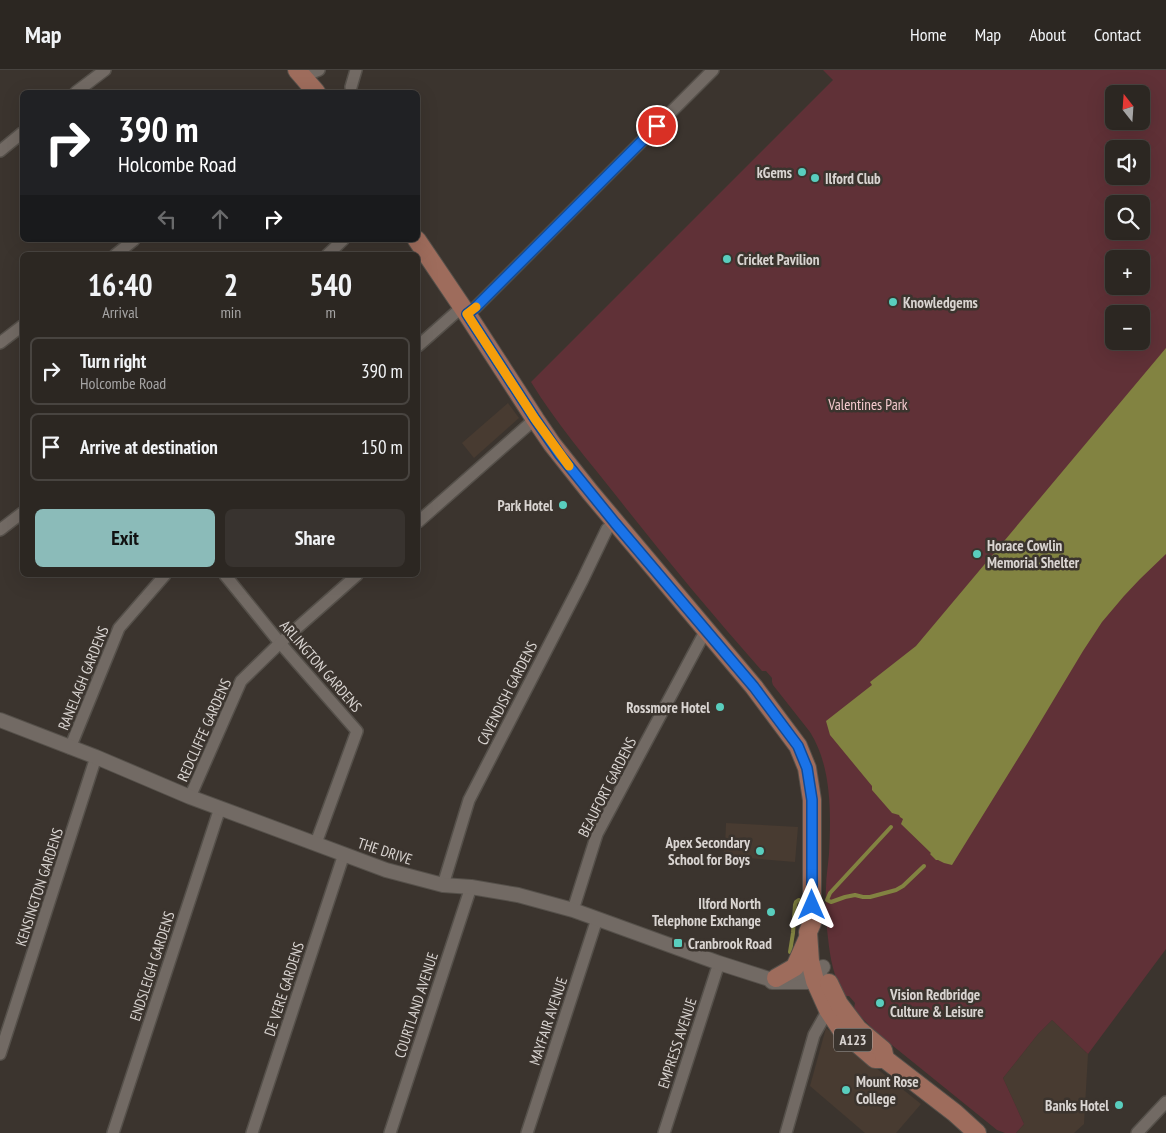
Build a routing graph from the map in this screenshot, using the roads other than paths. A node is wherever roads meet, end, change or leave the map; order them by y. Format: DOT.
graph roads {
  1 [pos="105,70"];
  2 [pos="356,70"];
  3 [pos="713,70"];
  4 [pos="307,73"];
  5 [pos="351,87"];
  6 [pos="79,90"];
  7 [pos="315,90"];
  8 [pos="20,136"];
  9 [pos="0,151"];
  10 [pos="131,242"];
  11 [pos="342,242"];
  12 [pos="418,242"];
  13 [pos="119,252"];
  14 [pos="330,252"];
  15 [pos="465,310"];
  16 [pos="20,327"];
  17 [pos="1,340"];
  18 [pos="420,344"];
  19 [pos="535,419"];
  20 [pos="20,515"];
  21 [pos="420,520"];
  22 [pos="615,523"];
  23 [pos="0,530"];
  24 [pos="163,577"];
  25 [pos="227,577"];
  26 [pos="355,577"];
  27 [pos="706,630"];
  28 [pos="280,643"];
  29 [pos="0,720"];
  30 [pos="70,748"];
  31 [pos="96,758"];
  32 [pos="190,797"];
  33 [pos="220,808"];
  34 [pos="316,843"];
  35 [pos="344,854"];
  36 [pos="443,885"];
  37 [pos="471,887"];
  38 [pos="573,910"];
  39 [pos="597,919"];
  40 [pos="810,931"];
  41 [pos="719,963"];
  42 [pos="820,974"];
  43 [pos="772,978"];
  44 [pos="833,1008"];
  45 [pos="0,1054"];
  46 [pos="1166,1102"];
  47 [pos="113,1133"];
  48 [pos="252,1133"];
  49 [pos="390,1133"];
  50 [pos="527,1133"];
  51 [pos="664,1133"];
  52 [pos="786,1133"];
  53 [pos="977,1133"];
  54 [pos="1137,1133"];
  1 -- 6 [label="street"];
  2 -- 5 [label="street"];
  3 -- 15 [label="street"];
  4 -- 7 [label="main road"];
  8 -- 9 [label="street"];
  10 -- 13 [label="street"];
  11 -- 14 [label="street"];
  12 -- 15 [label="main road, A123"];
  15 -- 18 [label="street"];
  15 -- 19 [label="main road, A123"];
  16 -- 17 [label="street"];
  19 -- 21 [label="street"];
  19 -- 22 [label="main road, A123"];
  20 -- 23 [label="street"];
  22 -- 27 [label="main road, A123"];
  22 -- 36 [label="street, CAVENDISH GARDENS"];
  24 -- 30 [label="street, RANELAGH GARDENS"];
  25 -- 28 [label="street, ARLINGTON GARDENS"];
  26 -- 28 [label="street, REDCLIFFE GARDENS"];
  27 -- 38 [label="street, BEAUFORT GARDENS"];
  27 -- 40 [label="main road, A123"];
  28 -- 32 [label="street, REDCLIFFE GARDENS"];
  28 -- 34 [label="street, ARLINGTON GARDENS"];
  29 -- 30 [label="street, THE DRIVE"];
  30 -- 31 [label="street, THE DRIVE"];
  31 -- 32 [label="street, THE DRIVE"];
  31 -- 45 [label="street, KENSINGTON GARDENS"];
  32 -- 33 [label="street, THE DRIVE"];
  33 -- 34 [label="street, THE DRIVE"];
  33 -- 47 [label="street, ENDSLEIGH GARDENS"];
  34 -- 35 [label="street, THE DRIVE"];
  35 -- 36 [label="street, THE DRIVE"];
  35 -- 48 [label="street, DE VERE GARDENS"];
  36 -- 37 [label="street, THE DRIVE"];
  37 -- 38 [label="street, THE DRIVE"];
  37 -- 49 [label="street, COURTLAND AVENUE"];
  38 -- 39 [label="street, THE DRIVE"];
  39 -- 41 [label="street, THE DRIVE"];
  39 -- 50 [label="street, MAYFAIR AVENUE"];
  40 -- 42 [label="main road, A123"];
  40 -- 43 [label="main road"];
  41 -- 43 [label="street, THE DRIVE"];
  41 -- 51 [label="street, EMPRESS AVENUE"];
  42 -- 43 [label="street"];
  42 -- 44 [label="main road, A123"];
  44 -- 52 [label="street"];
  44 -- 53 [label="main road, A123"];
  46 -- 54 [label="street"];
}
